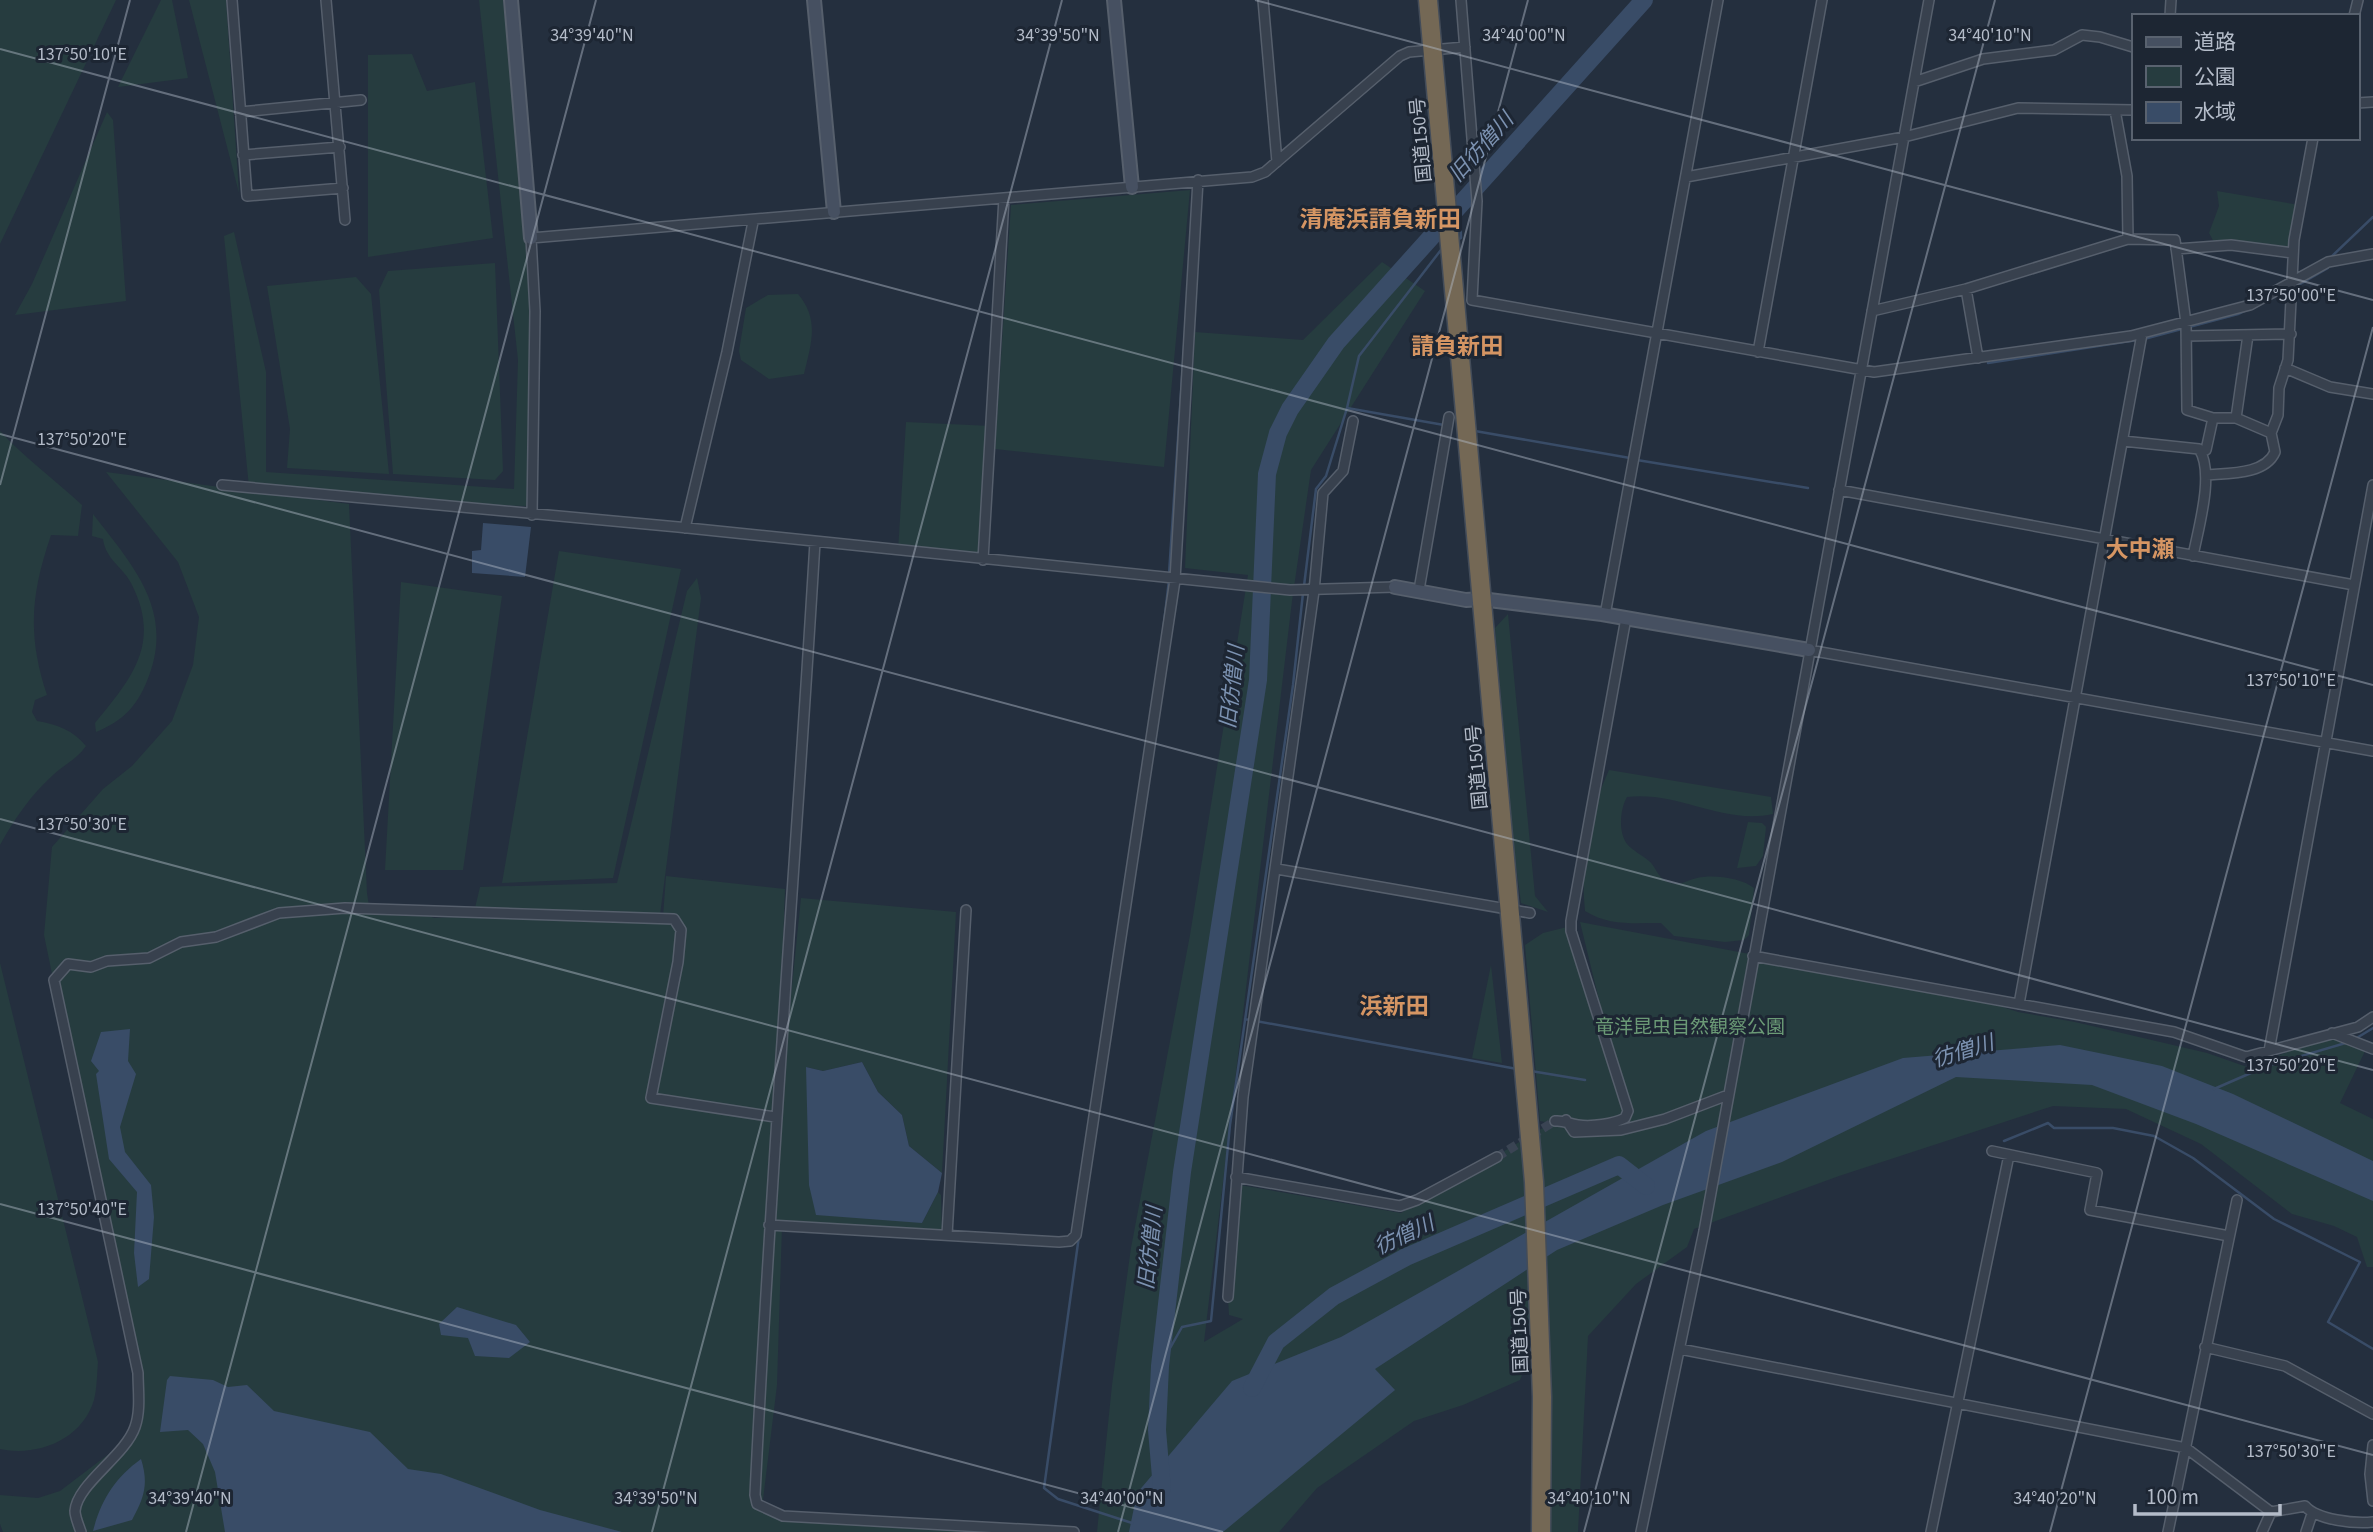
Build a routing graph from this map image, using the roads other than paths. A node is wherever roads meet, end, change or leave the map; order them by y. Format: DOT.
graph roads {
  1 [pos="232,0"];
  2 [pos="326,0"];
  3 [pos="510,0"];
  4 [pos="814,0"];
  5 [pos="1114,0"];
  6 [pos="1262,0"];
  7 [pos="1428,0"];
  8 [pos="1461,0"];
  9 [pos="1718,0"];
  10 [pos="1822,0"];
  11 [pos="1929,0"];
  12 [pos="1465,47"];
  13 [pos="2132,47"];
  14 [pos="1433,50"];
  15 [pos="1914,82"];
  16 [pos="361,100"];
  17 [pos="336,102"];
  18 [pos="2115,110"];
  19 [pos="2132,110"];
  20 [pos="240,112"];
  21 [pos="1904,137"];
  22 [pos="2313,140"];
  23 [pos="340,146"];
  24 [pos="243,155"];
  25 [pos="1794,158"];
  26 [pos="1277,162"];
  27 [pos="1686,177"];
  28 [pos="1198,180"];
  29 [pos="1132,187"];
  30 [pos="343,188"];
  31 [pos="1004,198"];
  32 [pos="834,212"];
  33 [pos="345,220"];
  34 [pos="753,222"];
  35 [pos="531,238"];
  36 [pos="2128,239"];
  37 [pos="2176,249"];
  38 [pos="2293,253"];
  39 [pos="2373,254"];
  40 [pos="2292,282"];
  41 [pos="1966,289"];
  42 [pos="1872,311"];
  43 [pos="2186,323"];
  44 [pos="1657,334"];
  45 [pos="2142,334"];
  46 [pos="2291,334"];
  47 [pos="2248,335"];
  48 [pos="2187,336"];
  49 [pos="1758,352"];
  50 [pos="1978,358"];
  51 [pos="2285,368"];
  52 [pos="1862,370"];
  53 [pos="2373,394"];
  54 [pos="1449,417"];
  55 [pos="2213,418"];
  56 [pos="2236,418"];
  57 [pos="1353,421"];
  58 [pos="2271,433"];
  59 [pos="2123,441"];
  60 [pos="2202,452"];
  61 [pos="2206,475"];
  62 [pos="222,485"];
  63 [pos="2373,485"];
  64 [pos="1839,490"];
  65 [pos="532,515"];
  66 [pos="685,528"];
  67 [pos="2104,541"];
  68 [pos="815,542"];
  69 [pos="2193,556"];
  70 [pos="983,560"];
  71 [pos="1175,580"];
  72 [pos="2354,585"];
  73 [pos="1395,587"];
  74 [pos="1419,590"];
  75 [pos="1314,592"];
  76 [pos="1481,599"];
  77 [pos="1605,615"];
  78 [pos="1626,618"];
  79 [pos="1809,650"];
  80 [pos="2076,698"];
  81 [pos="2325,743"];
  82 [pos="2373,751"];
  83 [pos="1276,869"];
  84 [pos="1510,909"];
  85 [pos="966,910"];
  86 [pos="1530,913"];
  87 [pos="1753,956"];
  88 [pos="2019,1004"];
  89 [pos="2373,1017"];
  90 [pos="2330,1032"];
  91 [pos="2368,1045"];
  92 [pos="2269,1051"];
  93 [pos="1728,1095"];
  94 [pos="775,1116"];
  95 [pos="1566,1120"];
  96 [pos="1555,1121"];
  97 [pos="1992,1151"];
  98 [pos="2009,1154"];
  99 [pos="1497,1157"];
  100 [pos="1236,1177"];
  101 [pos="2237,1200"];
  102 [pos="769,1225"];
  103 [pos="947,1235"];
  104 [pos="2229,1236"];
  105 [pos="1228,1297"];
  106 [pos="2205,1348"];
  107 [pos="1680,1349"];
  108 [pos="1957,1403"];
  109 [pos="2373,1414"];
  110 [pos="2373,1445"];
  111 [pos="2186,1448"];
  112 [pos="2373,1501"];
  113 [pos="2271,1512"];
  114 [pos="2312,1514"];
  115 [pos="2373,1522"];
  116 [pos="81,1532"];
  117 [pos="1074,1532"];
  118 [pos="1541,1532"];
  119 [pos="1641,1532"];
  120 [pos="1931,1532"];
  121 [pos="2168,1532"];
  122 [pos="2262,1532"];
  123 [pos="2306,1532"];
  1 -- 20 [label="street"];
  2 -- 17 [label="street"];
  3 -- 35 [label="street"];
  4 -- 32 [label="street"];
  5 -- 29 [label="street"];
  6 -- 26 [label="street"];
  7 -- 14 [label="highway, 国道150号"];
  8 -- 12 [label="street"];
  9 -- 27 [label="street"];
  10 -- 25 [label="street"];
  11 -- 15 [label="street"];
  12 -- 14 [label="street"];
  12 -- 44 [label="street"];
  13 -- 15 [label="street"];
  14 -- 26 [label="street"];
  14 -- 76 [label="highway, 国道150号"];
  15 -- 21 [label="street"];
  16 -- 17 [label="street"];
  17 -- 20 [label="street"];
  17 -- 23 [label="street"];
  18 -- 19 [label="street"];
  18 -- 21 [label="street"];
  18 -- 36 [label="street"];
  20 -- 24 [label="street"];
  21 -- 25 [label="street"];
  21 -- 42 [label="street"];
  22 -- 38 [label="street"];
  23 -- 24 [label="street"];
  23 -- 30 [label="street"];
  24 -- 30 [label="street"];
  25 -- 27 [label="street"];
  25 -- 49 [label="street"];
  26 -- 28 [label="street"];
  27 -- 44 [label="street"];
  28 -- 29 [label="street"];
  28 -- 71 [label="street"];
  29 -- 31 [label="street"];
  30 -- 33 [label="street"];
  31 -- 32 [label="street"];
  31 -- 70 [label="street"];
  32 -- 34 [label="street"];
  34 -- 35 [label="street"];
  34 -- 66 [label="street"];
  35 -- 65 [label="street"];
  36 -- 37 [label="street"];
  36 -- 41 [label="street"];
  37 -- 38 [label="street"];
  37 -- 43 [label="street"];
  38 -- 40 [label="street"];
  39 -- 40 [label="street"];
  40 -- 43 [label="street"];
  40 -- 46 [label="street"];
  41 -- 42 [label="street"];
  41 -- 50 [label="street"];
  42 -- 52 [label="street"];
  43 -- 45 [label="street"];
  43 -- 48 [label="street"];
  44 -- 49 [label="street"];
  44 -- 77 [label="street"];
  45 -- 50 [label="street"];
  45 -- 59 [label="street"];
  46 -- 47 [label="street"];
  46 -- 51 [label="street"];
  47 -- 48 [label="street"];
  47 -- 56 [label="street"];
  48 -- 55 [label="street"];
  49 -- 52 [label="street"];
  50 -- 52 [label="street"];
  51 -- 53 [label="street"];
  51 -- 58 [label="street"];
  52 -- 64 [label="street"];
  54 -- 74 [label="street"];
  55 -- 56 [label="street"];
  55 -- 60 [label="street"];
  56 -- 58 [label="street"];
  57 -- 75 [label="street"];
  58 -- 61 [label="street"];
  59 -- 60 [label="street"];
  59 -- 67 [label="street"];
  60 -- 61 [label="street"];
  61 -- 69 [label="street"];
  62 -- 65 [label="street"];
  63 -- 72 [label="street"];
  64 -- 67 [label="street"];
  64 -- 79 [label="street"];
  65 -- 66 [label="street"];
  66 -- 68 [label="street"];
  67 -- 69 [label="street"];
  67 -- 80 [label="street"];
  68 -- 70 [label="street"];
  68 -- 94 [label="street"];
  69 -- 72 [label="street"];
  70 -- 71 [label="street"];
  71 -- 75 [label="street"];
  71 -- 103 [label="street"];
  72 -- 81 [label="street"];
  73 -- 74 [label="street"];
  73 -- 75 [label="street"];
  74 -- 76 [label="street"];
  75 -- 83 [label="street"];
  76 -- 77 [label="street"];
  76 -- 84 [label="highway, 国道150号"];
  77 -- 78 [label="street"];
  78 -- 79 [label="street"];
  78 -- 95 [label="street"];
  79 -- 80 [label="street"];
  79 -- 87 [label="street"];
  80 -- 81 [label="street"];
  80 -- 88 [label="street"];
  81 -- 82 [label="street"];
  81 -- 92 [label="street"];
  83 -- 84 [label="street"];
  83 -- 100 [label="street"];
  84 -- 86 [label="street"];
  84 -- 118 [label="highway, 国道150号"];
  85 -- 103 [label="street"];
  87 -- 88 [label="street"];
  87 -- 93 [label="street"];
  88 -- 92 [label="street"];
  89 -- 90 [label="street"];
  90 -- 91 [label="street"];
  90 -- 92 [label="street"];
  93 -- 95 [label="street"];
  93 -- 107 [label="street"];
  94 -- 102 [label="street"];
  94 -- 116 [label="street"];
  95 -- 96 [label="street"];
  97 -- 98 [label="street"];
  98 -- 104 [label="street"];
  98 -- 108 [label="street"];
  99 -- 100 [label="street"];
  100 -- 105 [label="street"];
  101 -- 104 [label="street"];
  102 -- 103 [label="street"];
  102 -- 117 [label="street"];
  104 -- 106 [label="street"];
  106 -- 109 [label="street"];
  106 -- 111 [label="street"];
  107 -- 108 [label="street"];
  107 -- 119 [label="street"];
  108 -- 111 [label="street"];
  108 -- 120 [label="street"];
  110 -- 112 [label="street"];
  111 -- 113 [label="street"];
  111 -- 121 [label="street"];
  113 -- 114 [label="street"];
  113 -- 122 [label="street"];
  114 -- 115 [label="street"];
  114 -- 123 [label="street"];
}
